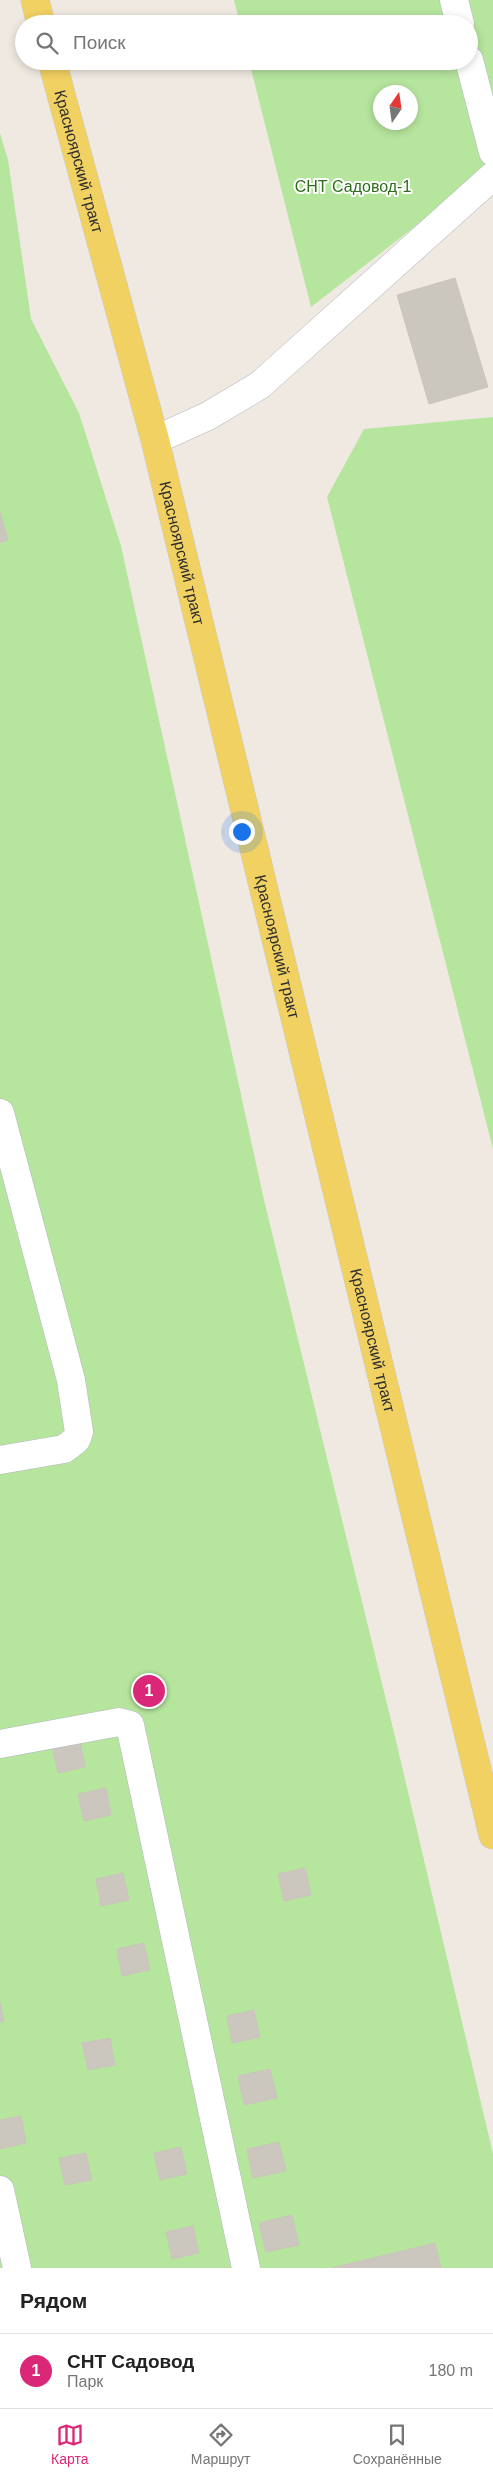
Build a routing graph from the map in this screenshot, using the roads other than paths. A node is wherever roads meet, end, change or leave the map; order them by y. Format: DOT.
graph roads {
  1 [pos="35,0"];
  2 [pos="454,0"];
  3 [pos="39,15"];
  4 [pos="458,15"];
  5 [pos="54,70"];
  6 [pos="472,70"];
  7 [pos="493,152"];
  8 [pos="493,176"];
  9 [pos="155,440"];
  10 [pos="0,1113"];
  11 [pos="9,1184"];
  12 [pos="0,1460"];
  13 [pos="0,1744"];
  14 [pos="493,1835"];
  15 [pos="0,2190"];
  16 [pos="16,2268"];
  17 [pos="246,2268"];
  1 -- 3 [label="main road"];
  2 -- 4 [label="street"];
  5 -- 9 [label="main road, Красноярский тракт"];
  6 -- 7 [label="street"];
  8 -- 9 [label="street"];
  9 -- 14 [label="main road, Красноярский тракт"];
  10 -- 11 [label="street"];
  11 -- 12 [label="street"];
  13 -- 17 [label="street"];
  15 -- 16 [label="street"];
}
